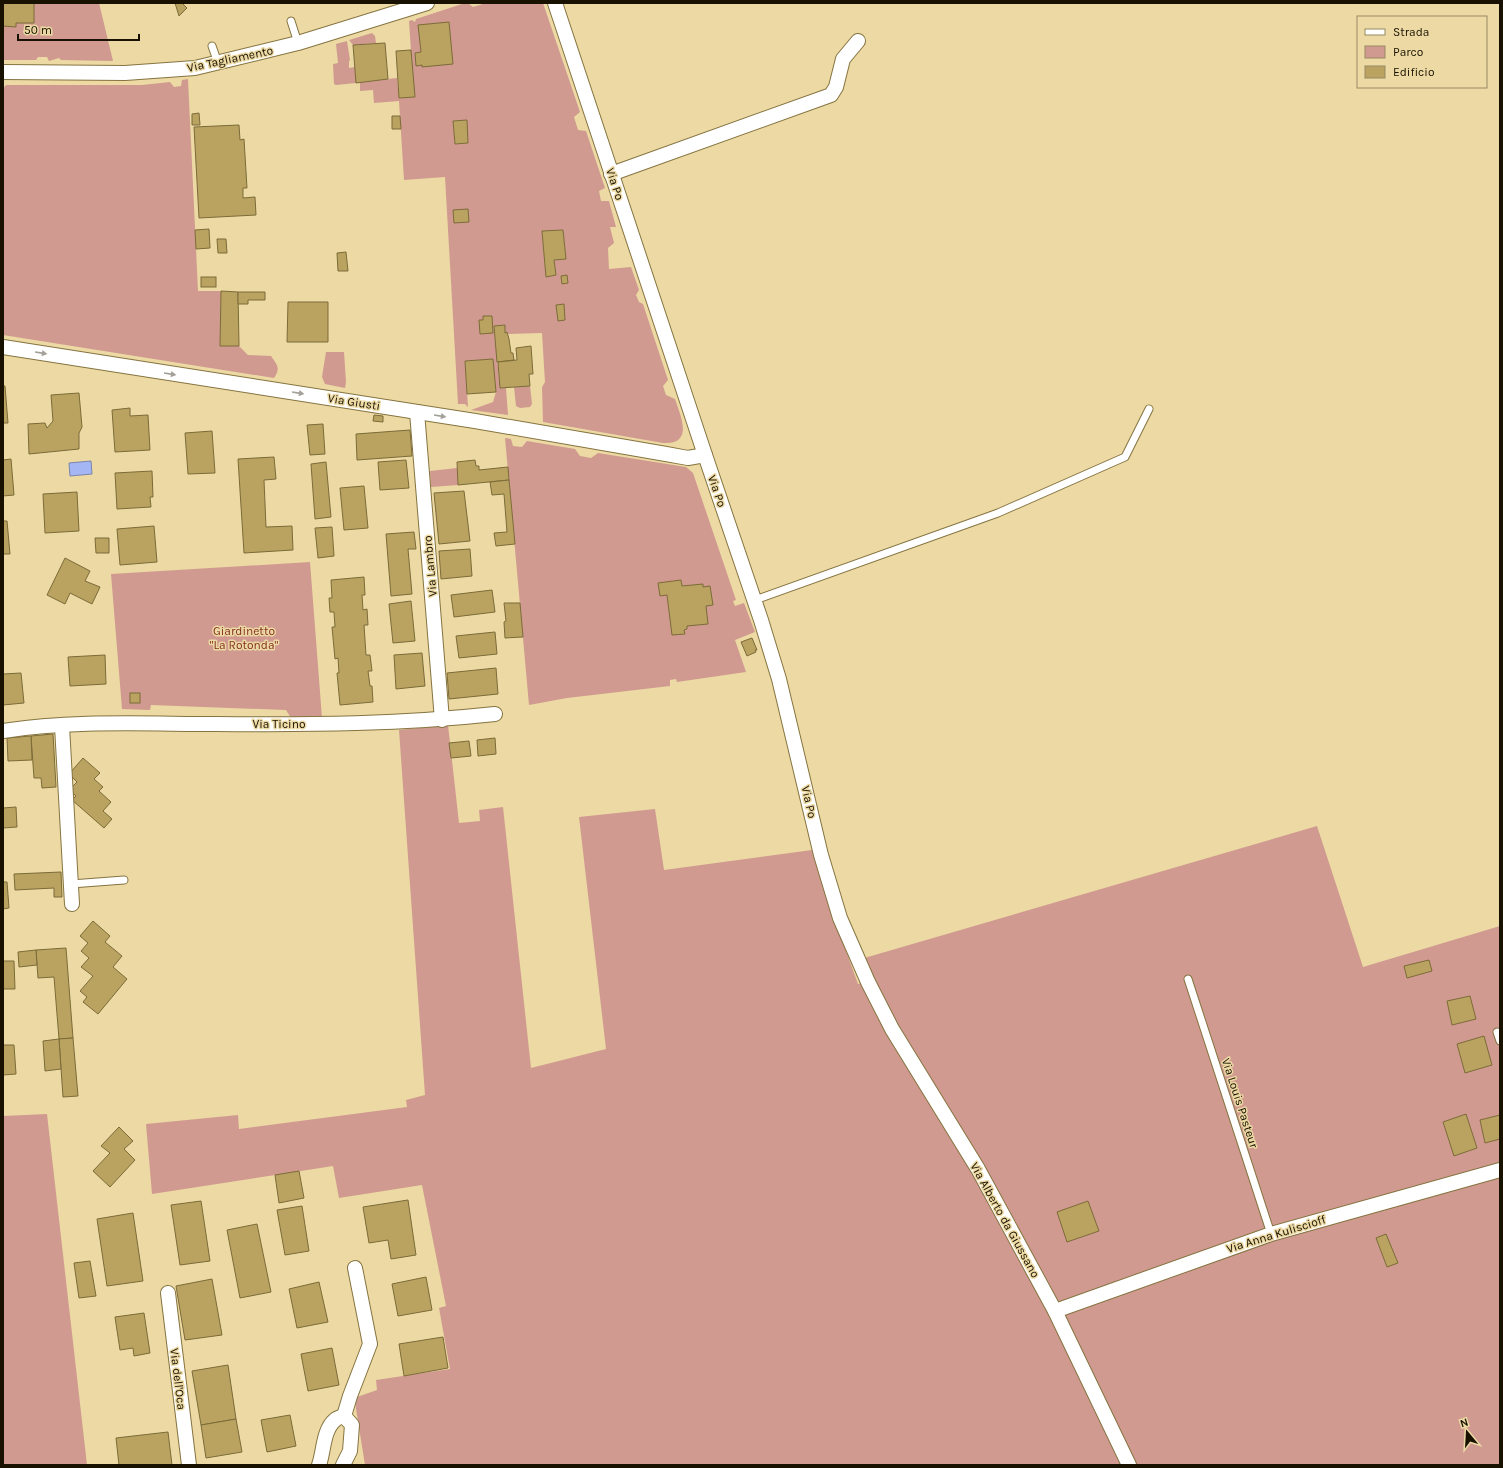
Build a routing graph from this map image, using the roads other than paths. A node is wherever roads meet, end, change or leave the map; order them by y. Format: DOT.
graph roads {
  1 [pos="427,3"];
  2 [pos="555,3"];
  3 [pos="292,21"];
  4 [pos="858,41"];
  5 [pos="298,44"];
  6 [pos="212,46"];
  7 [pos="218,63"];
  8 [pos="3,72"];
  9 [pos="611,174"];
  10 [pos="3,347"];
  11 [pos="1149,409"];
  12 [pos="417,412"];
  13 [pos="705,455"];
  14 [pos="755,600"];
  15 [pos="495,714"];
  16 [pos="442,720"];
  17 [pos="62,726"];
  18 [pos="3,731"];
  19 [pos="124,880"];
  20 [pos="71,884"];
  21 [pos="72,904"];
  22 [pos="1188,980"];
  23 [pos="868,982"];
  24 [pos="1498,1032"];
  25 [pos="1500,1041"];
  26 [pos="1500,1170"];
  27 [pos="1271,1234"];
  28 [pos="355,1268"];
  29 [pos="168,1293"];
  30 [pos="1055,1311"];
  31 [pos="344,1416"];
  32 [pos="189,1465"];
  33 [pos="319,1465"];
  34 [pos="343,1465"];
  35 [pos="1129,1465"];
  1 -- 5 [label="street, Via Tagliamento"];
  2 -- 9 [label="street, Via Po"];
  3 -- 5 [label="lane"];
  4 -- 9 [label="street"];
  5 -- 7 [label="street, Via Tagliamento"];
  6 -- 7 [label="lane"];
  7 -- 8 [label="street, Via Tagliamento"];
  9 -- 13 [label="street, Via Po"];
  10 -- 12 [label="street, Via Giusti, one-way"];
  11 -- 14 [label="lane"];
  12 -- 13 [label="street, Via Giusti, one-way"];
  12 -- 16 [label="street, Via Lambro"];
  13 -- 14 [label="street, Via Po"];
  14 -- 23 [label="street, Via Po"];
  15 -- 16 [label="street, Via Ticino"];
  16 -- 17 [label="street, Via Ticino"];
  17 -- 18 [label="street, Via Ticino"];
  17 -- 20 [label="street"];
  19 -- 20 [label="lane"];
  20 -- 21 [label="street"];
  22 -- 27 [label="lane, Via Louis Pasteur"];
  23 -- 30 [label="street, Via Alberto da Giussano"];
  24 -- 25 [label="lane"];
  26 -- 27 [label="street, Via Anna Kuliscioff"];
  27 -- 30 [label="street, Via Anna Kuliscioff"];
  28 -- 31 [label="street"];
  29 -- 32 [label="street, Via dell'Oca"];
  30 -- 35 [label="street, Via Alberto da Giussano"];
  31 -- 33 [label="street"];
  31 -- 34 [label="street"];
}
